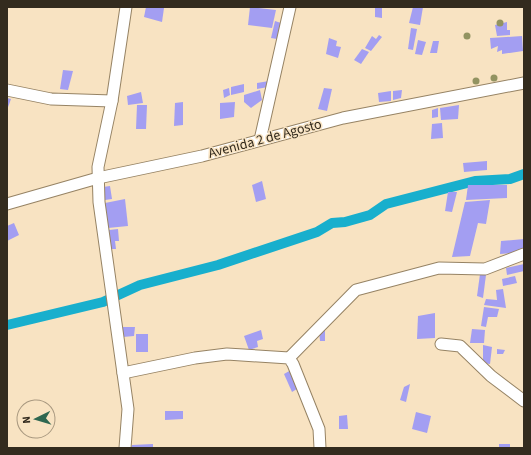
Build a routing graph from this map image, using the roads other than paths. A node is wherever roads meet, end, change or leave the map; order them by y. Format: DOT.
graph roads {
  1 [pos="126,7"];
  2 [pos="290,7"];
  3 [pos="524,83"];
  4 [pos="7,90"];
  5 [pos="112,101"];
  6 [pos="260,140"];
  7 [pos="98,178"];
  8 [pos="7,204"];
  9 [pos="524,254"];
  10 [pos="441,344"];
  11 [pos="289,358"];
  12 [pos="124,373"];
  13 [pos="524,401"];
  14 [pos="125,448"];
  15 [pos="320,448"];
  1 -- 5 [label="street"];
  2 -- 6 [label="street"];
  3 -- 6 [label="street, Avenida 2 de Agosto"];
  4 -- 5 [label="street"];
  5 -- 7 [label="street"];
  6 -- 7 [label="street, Avenida 2 de Agosto"];
  7 -- 8 [label="street, Avenida 2 de Agosto"];
  7 -- 12 [label="street"];
  9 -- 11 [label="street"];
  10 -- 13 [label="street"];
  11 -- 12 [label="street"];
  11 -- 15 [label="street"];
  12 -- 14 [label="street"];
}
